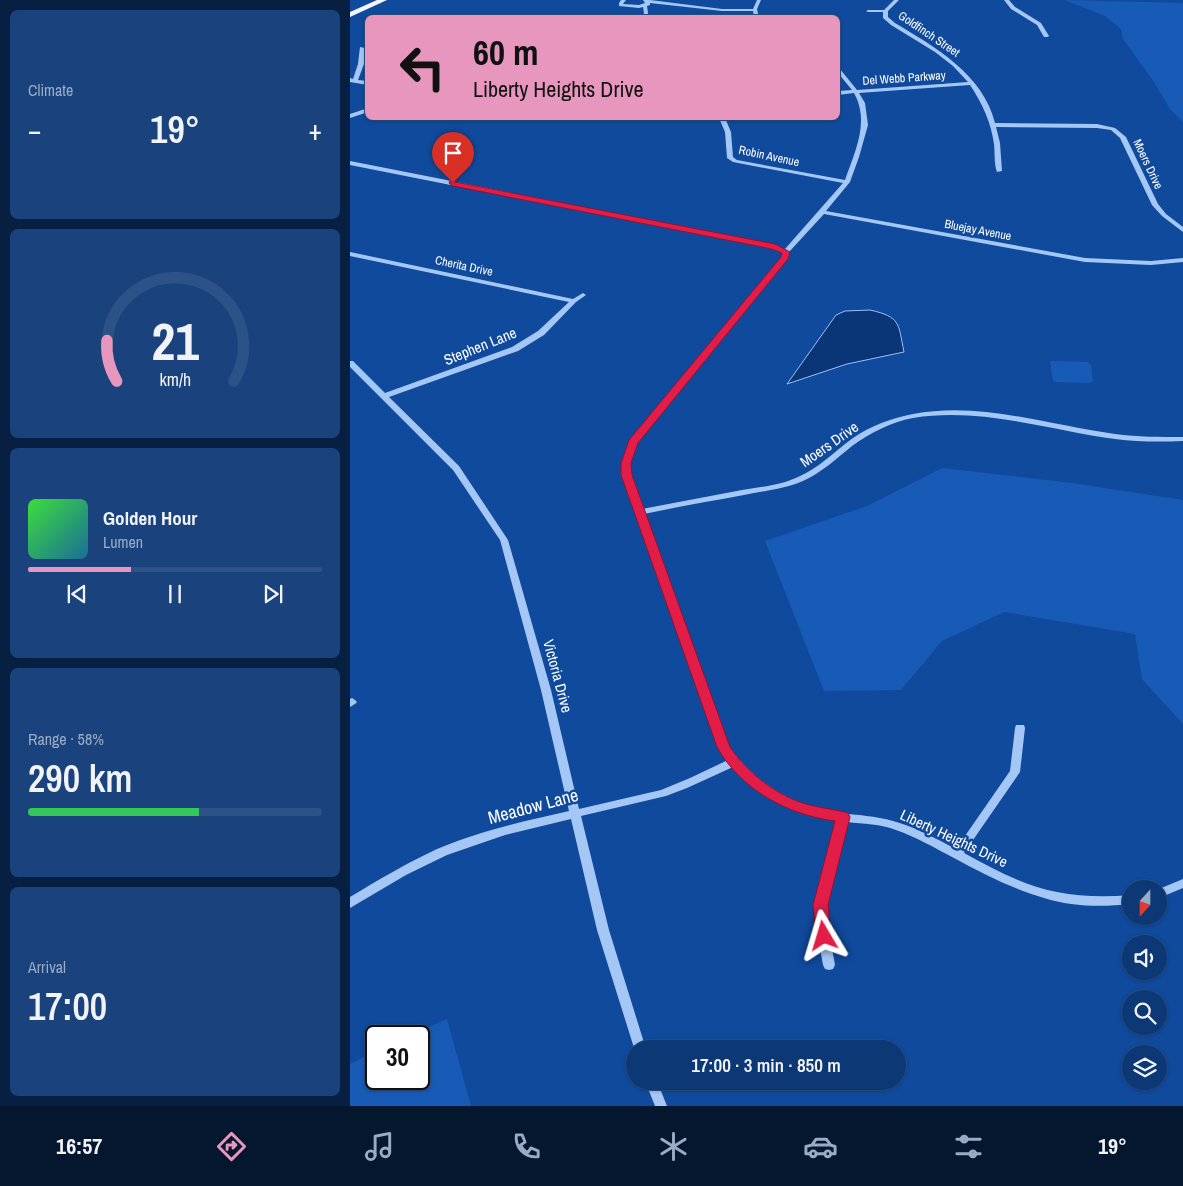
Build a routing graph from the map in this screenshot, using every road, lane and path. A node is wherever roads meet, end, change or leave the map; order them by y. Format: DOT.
graph roads {
  1 [pos="368,0"];
  2 [pos="383,0"];
  3 [pos="624,0"];
  4 [pos="759,0"];
  5 [pos="897,0"];
  6 [pos="1006,0"];
  7 [pos="645,2"];
  8 [pos="350,9"];
  9 [pos="755,10"];
  10 [pos="868,12"];
  11 [pos="885,12"];
  12 [pos="350,15"];
  13 [pos="645,15"];
  14 [pos="756,15"];
  15 [pos="1046,36"];
  16 [pos="362,48"];
  17 [pos="840,72"];
  18 [pos="966,78"];
  19 [pos="352,81"];
  20 [pos="365,83"];
  21 [pos="972,83"];
  22 [pos="840,88"];
  23 [pos="854,90"];
  24 [pos="840,93"];
  25 [pos="365,111"];
  26 [pos="350,116"];
  27 [pos="724,120"];
  28 [pos="993,125"];
  29 [pos="350,163"];
  30 [pos="999,171"];
  31 [pos="846,182"];
  32 [pos="822,212"];
  33 [pos="1183,230"];
  34 [pos="786,252"];
  35 [pos="350,254"];
  36 [pos="1183,260"];
  37 [pos="583,295"];
  38 [pos="574,301"];
  39 [pos="350,363"];
  40 [pos="385,396"];
  41 [pos="1183,439"];
  42 [pos="639,512"];
  43 [pos="1020,728"];
  44 [pos="733,762"];
  45 [pos="576,812"];
  46 [pos="843,817"];
  47 [pos="957,855"];
  48 [pos="1183,883"];
  49 [pos="1168,890"];
  50 [pos="1122,901"];
  51 [pos="350,903"];
  52 [pos="829,965"];
  53 [pos="637,1040"];
  54 [pos="655,1090"];
  55 [pos="660,1106"];
  1 -- 8 [label="main road"];
  2 -- 12 [label="main road"];
  3 -- 7 [label="street"];
  4 -- 9 [label="street"];
  5 -- 11 [label="street, Goldfinch Street"];
  6 -- 15 [label="street"];
  7 -- 9 [label="street"];
  7 -- 13 [label="street"];
  9 -- 14 [label="street"];
  10 -- 11 [label="street, Goldfinch Street"];
  11 -- 18 [label="street, Goldfinch Street"];
  16 -- 19 [label="street"];
  17 -- 23 [label="street"];
  18 -- 21 [label="street, Goldfinch Street"];
  18 -- 23 [label="street, Del Webb Parkway"];
  19 -- 20 [label="street"];
  21 -- 23 [label="street, Del Webb Parkway"];
  21 -- 28 [label="street, Goldfinch Street"];
  22 -- 23 [label="street, Del Webb Parkway"];
  23 -- 24 [label="street, Del Webb Parkway"];
  23 -- 31 [label="street"];
  25 -- 26 [label="street"];
  27 -- 31 [label="street, Robin Avenue"];
  28 -- 30 [label="street, Goldfinch Street"];
  28 -- 33 [label="street, Moers Drive"];
  29 -- 34 [label="street"];
  31 -- 32 [label="street"];
  32 -- 34 [label="street"];
  32 -- 36 [label="street, Bluejay Avenue"];
  34 -- 42 [label="street, Liberty Heights Drive"];
  35 -- 38 [label="street, Cherita Drive"];
  37 -- 38 [label="street, Stephen Lane"];
  38 -- 40 [label="street, Stephen Lane"];
  39 -- 40 [label="street, Victoria Drive"];
  40 -- 45 [label="street, Victoria Drive"];
  41 -- 42 [label="street, Moers Drive"];
  42 -- 44 [label="street, Liberty Heights Drive"];
  43 -- 47 [label="street"];
  44 -- 45 [label="street, Meadow Lane"];
  44 -- 46 [label="street, Liberty Heights Drive"];
  45 -- 51 [label="street, Meadow Lane"];
  45 -- 53 [label="street, Victoria Drive"];
  46 -- 47 [label="street, Liberty Heights Drive"];
  46 -- 52 [label="street"];
  47 -- 50 [label="street, Liberty Heights Drive"];
  48 -- 49 [label="street"];
  54 -- 55 [label="street"];
}
